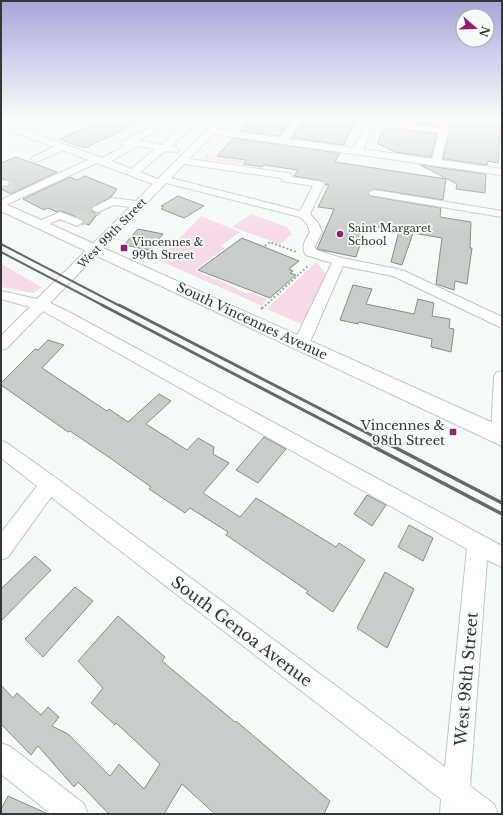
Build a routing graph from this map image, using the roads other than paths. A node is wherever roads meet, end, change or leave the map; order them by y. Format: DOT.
graph roads {
  1 [pos="92,158"];
  2 [pos="101,158"];
  3 [pos="102,158"];
  4 [pos="151,158"];
  5 [pos="185,158"];
  6 [pos="408,158"];
  7 [pos="437,158"];
  8 [pos="97,160"];
  9 [pos="182,161"];
  10 [pos="436,162"];
  11 [pos="208,164"];
  12 [pos="502,172"];
  13 [pos="132,173"];
  14 [pos="162,181"];
  15 [pos="6,185"];
  16 [pos="188,186"];
  17 [pos="24,193"];
  18 [pos="374,193"];
  19 [pos="1,205"];
  20 [pos="139,205"];
  21 [pos="502,214"];
  22 [pos="304,215"];
  23 [pos="41,224"];
  24 [pos="120,224"];
  25 [pos="59,232"];
  26 [pos="96,249"];
  27 [pos="338,261"];
  28 [pos="1,295"];
  29 [pos="42,305"];
  30 [pos="502,323"];
  31 [pos="301,344"];
  32 [pos="1,345"];
  33 [pos="502,377"];
  34 [pos="502,401"];
  35 [pos="501,437"];
  36 [pos="1,448"];
  37 [pos="49,484"];
  38 [pos="478,544"];
  39 [pos="1,550"];
  40 [pos="502,557"];
  41 [pos="1,757"];
  42 [pos="455,803"];
  43 [pos="74,814"];
  44 [pos="484,814"];
  1 -- 8 [label="street"];
  2 -- 8 [label="street"];
  3 -- 8 [label="street"];
  4 -- 13 [label="street"];
  5 -- 9 [label="street, West 99th Street"];
  6 -- 10 [label="street"];
  7 -- 10 [label="street"];
  8 -- 13 [label="street"];
  8 -- 17 [label="street"];
  9 -- 11 [label="street"];
  9 -- 14 [label="street, West 99th Street"];
  10 -- 12 [label="street"];
  11 -- 16 [label="street"];
  11 -- 22 [label="street"];
  13 -- 14 [label="street"];
  14 -- 16 [label="street"];
  14 -- 20 [label="street, West 99th Street"];
  15 -- 17 [label="street"];
  16 -- 22 [label="street"];
  17 -- 19 [label="street"];
  18 -- 21 [label="street"];
  19 -- 23 [label="main road, South Vincennes Avenue"];
  20 -- 24 [label="street, West 99th Street"];
  20 -- 24 [label="street"];
  22 -- 27 [label="street"];
  23 -- 25 [label="main road, South Vincennes Avenue"];
  23 -- 25 [label="street"];
  24 -- 26 [label="street, West 99th Street"];
  25 -- 26 [label="main road, South Vincennes Avenue"];
  26 -- 29 [label="street, West 99th Street"];
  26 -- 31 [label="main road, South Vincennes Avenue"];
  27 -- 30 [label="street"];
  27 -- 31 [label="street"];
  28 -- 29 [label="street"];
  29 -- 32 [label="street, West 99th Street"];
  29 -- 38 [label="street"];
  31 -- 35 [label="main road, South Vincennes Avenue"];
  33 -- 34 [label="street"];
  34 -- 35 [label="street"];
  36 -- 37 [label="street, South Genoa Avenue"];
  37 -- 39 [label="street"];
  37 -- 42 [label="street, South Genoa Avenue"];
  38 -- 40 [label="street"];
  38 -- 42 [label="street, West 98th Street"];
  41 -- 43 [label="street"];
  42 -- 44 [label="street, South Genoa Avenue"];
}
